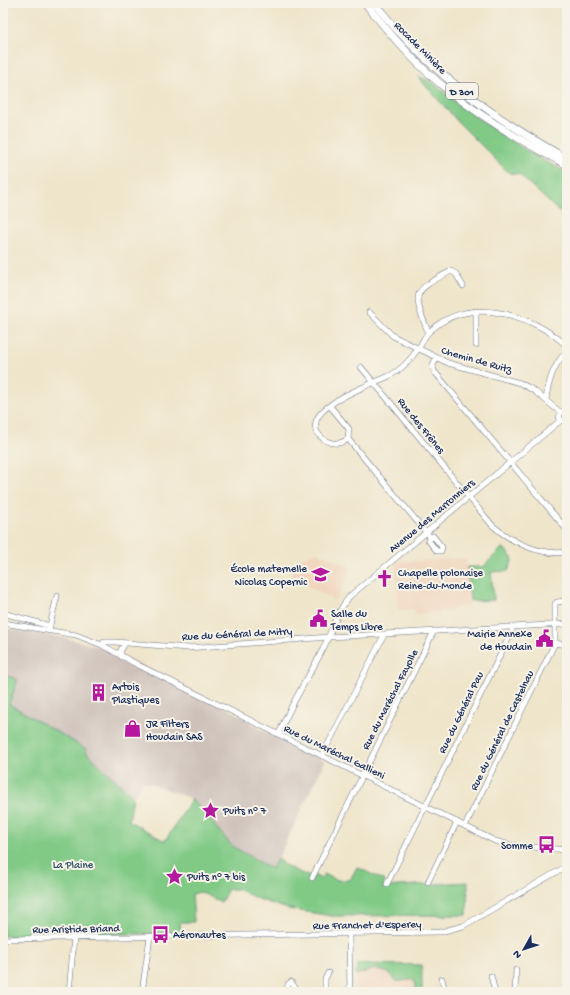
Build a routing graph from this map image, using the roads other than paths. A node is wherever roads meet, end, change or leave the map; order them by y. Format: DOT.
graph roads {
  1 [pos="365,3"];
  2 [pos="374,3"];
  3 [pos="567,159"];
  4 [pos="567,165"];
  5 [pos="463,286"];
  6 [pos="476,311"];
  7 [pos="369,312"];
  8 [pos="428,332"];
  9 [pos="476,345"];
  10 [pos="418,349"];
  11 [pos="567,351"];
  12 [pos="436,358"];
  13 [pos="361,366"];
  14 [pos="374,383"];
  15 [pos="546,400"];
  16 [pos="330,406"];
  17 [pos="567,411"];
  18 [pos="560,412"];
  19 [pos="561,420"];
  20 [pos="567,420"];
  21 [pos="348,440"];
  22 [pos="510,462"];
  23 [pos="468,497"];
  24 [pos="567,530"];
  25 [pos="425,532"];
  26 [pos="431,538"];
  27 [pos="567,552"];
  28 [pos="57,596"];
  29 [pos="567,601"];
  30 [pos="3,613"];
  31 [pos="3,623"];
  32 [pos="554,624"];
  33 [pos="567,624"];
  34 [pos="512,627"];
  35 [pos="49,629"];
  36 [pos="434,631"];
  37 [pos="384,635"];
  38 [pos="329,637"];
  39 [pos="125,643"];
  40 [pos="555,643"];
  41 [pos="102,645"];
  42 [pos="567,645"];
  43 [pos="122,657"];
  44 [pos="279,734"];
  45 [pos="322,756"];
  46 [pos="362,776"];
  47 [pos="425,806"];
  48 [pos="456,822"];
  49 [pos="465,826"];
  50 [pos="567,850"];
  51 [pos="567,866"];
  52 [pos="312,878"];
  53 [pos="428,882"];
  54 [pos="387,884"];
  55 [pos="349,934"];
  56 [pos="150,937"];
  57 [pos="74,938"];
  58 [pos="3,939"];
  59 [pos="516,970"];
  60 [pos="328,973"];
  61 [pos="491,976"];
  62 [pos="442,979"];
  63 [pos="70,991"];
  64 [pos="86,992"];
  65 [pos="142,992"];
  66 [pos="287,992"];
  67 [pos="296,992"];
  68 [pos="326,992"];
  69 [pos="350,992"];
  70 [pos="445,992"];
  71 [pos="495,992"];
  72 [pos="515,992"];
  1 -- 4 [label="highway, Rocade Minière / D 301"];
  2 -- 3 [label="highway, Rocade Minière / D 301"];
  5 -- 8 [label="street"];
  6 -- 8 [label="street"];
  6 -- 9 [label="street"];
  6 -- 11 [label="street"];
  7 -- 10 [label="street, Chemin de Ruitz"];
  8 -- 10 [label="street"];
  10 -- 12 [label="street, Chemin de Ruitz"];
  10 -- 14 [label="street"];
  11 -- 15 [label="street"];
  12 -- 15 [label="street, Chemin de Ruitz"];
  12 -- 22 [label="street"];
  13 -- 14 [label="street, Rue des Frênes"];
  14 -- 16 [label="street"];
  14 -- 23 [label="street, Rue des Frênes"];
  15 -- 18 [label="street, Chemin de Ruitz"];
  16 -- 21 [label="street"];
  16 -- 21 [label="street"];
  17 -- 18 [label="street"];
  18 -- 19 [label="street"];
  19 -- 20 [label="street"];
  19 -- 22 [label="street, Avenue des Marronniers"];
  21 -- 25 [label="street"];
  22 -- 23 [label="street, Avenue des Marronniers"];
  22 -- 24 [label="street"];
  23 -- 25 [label="street, Avenue des Marronniers"];
  23 -- 27 [label="street, Rue des Frênes"];
  25 -- 26 [label="street"];
  25 -- 38 [label="street, Avenue des Marronniers"];
  28 -- 35 [label="street"];
  29 -- 32 [label="street"];
  30 -- 35 [label="street"];
  31 -- 35 [label="street"];
  32 -- 33 [label="street, Rue du Général de Mitry"];
  32 -- 34 [label="street, Rue du Général de Mitry"];
  32 -- 40 [label="street"];
  34 -- 36 [label="street, Rue du Général de Mitry"];
  34 -- 47 [label="street, Rue du Général Pau"];
  35 -- 41 [label="street"];
  36 -- 37 [label="street, Rue du Général de Mitry"];
  36 -- 46 [label="street, Rue du Maréchal Fayolle"];
  37 -- 38 [label="street, Rue du Général de Mitry"];
  37 -- 45 [label="street"];
  38 -- 39 [label="street, Rue du Général de Mitry"];
  38 -- 44 [label="street, Avenue des Marronniers"];
  39 -- 41 [label="street, Rue du Général de Mitry"];
  39 -- 43 [label="street"];
  40 -- 42 [label="street"];
  40 -- 49 [label="street, Rue du Général de Castelnau"];
  41 -- 43 [label="street, Rue du Maréchal Gallieni"];
  43 -- 44 [label="street, Rue du Maréchal Gallieni"];
  44 -- 45 [label="street, Rue du Maréchal Gallieni"];
  45 -- 46 [label="street, Rue du Maréchal Gallieni"];
  46 -- 47 [label="street, Rue du Maréchal Gallieni"];
  46 -- 52 [label="street, Rue du Maréchal Fayolle"];
  47 -- 48 [label="street, Rue du Maréchal Gallieni"];
  47 -- 54 [label="street, Rue du Général Pau"];
  48 -- 49 [label="street, Rue du Maréchal Gallieni"];
  48 -- 53 [label="street"];
  49 -- 50 [label="street, Rue du Maréchal Gallieni"];
  51 -- 55 [label="street, Rue Franchet d'Esperey"];
  55 -- 56 [label="street, Rue Franchet d'Esperey"];
  55 -- 69 [label="street"];
  56 -- 57 [label="street, Rue Aristide Briand"];
  56 -- 65 [label="street"];
  57 -- 58 [label="street, Rue Aristide Briand"];
  57 -- 63 [label="street"];
  59 -- 72 [label="street"];
  60 -- 68 [label="street"];
  61 -- 71 [label="street"];
  62 -- 70 [label="street"];
  63 -- 64 [label="street"];
  66 -- 67 [label="street"];
}
